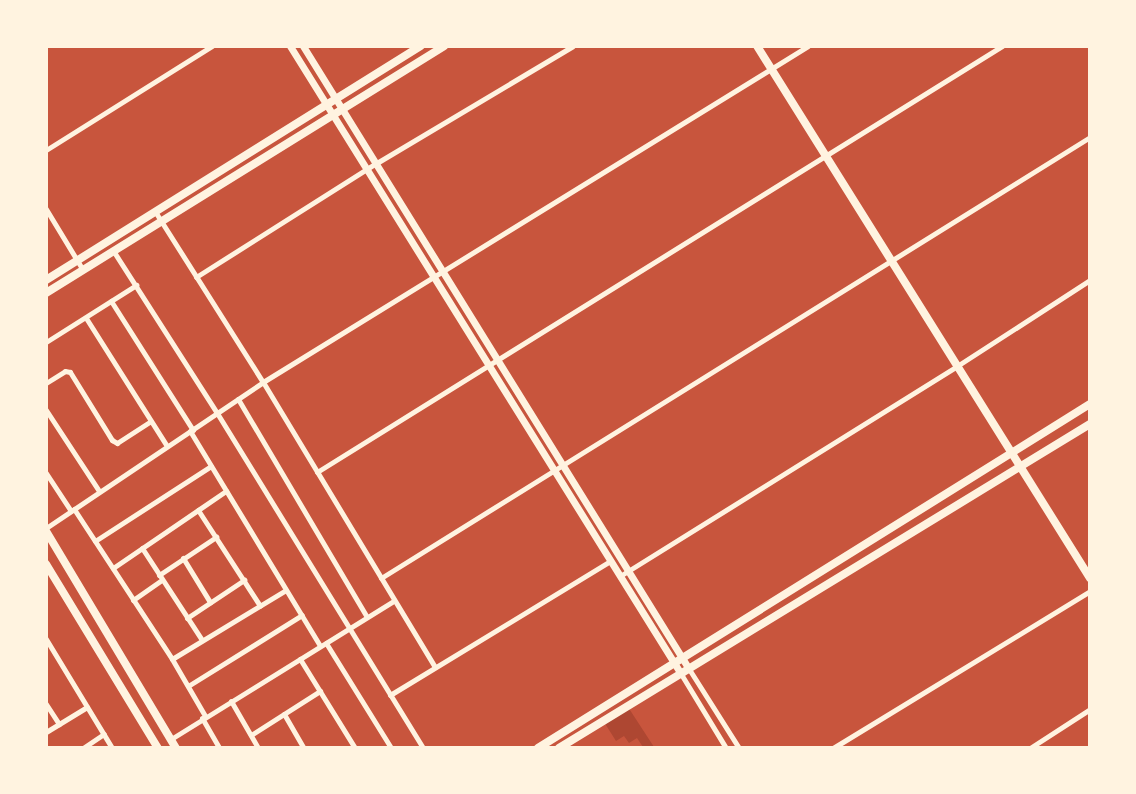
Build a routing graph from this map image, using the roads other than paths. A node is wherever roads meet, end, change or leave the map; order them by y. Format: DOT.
graph roads {
  1 [pos="212,46"];
  2 [pos="290,46"];
  3 [pos="303,46"];
  4 [pos="421,46"];
  5 [pos="444,46"];
  6 [pos="573,46"];
  7 [pos="758,46"];
  8 [pos="808,46"];
  9 [pos="1002,46"];
  10 [pos="772,69"];
  11 [pos="336,99"];
  12 [pos="327,105"];
  13 [pos="342,110"];
  14 [pos="333,116"];
  15 [pos="1089,137"];
  16 [pos="46,150"];
  17 [pos="827,156"];
  18 [pos="375,164"];
  19 [pos="366,170"];
  20 [pos="46,209"];
  21 [pos="156,213"];
  22 [pos="161,222"];
  23 [pos="114,252"];
  24 [pos="78,261"];
  25 [pos="892,261"];
  26 [pos="83,270"];
  27 [pos="443,270"];
  28 [pos="435,276"];
  29 [pos="196,277"];
  30 [pos="1089,279"];
  31 [pos="46,280"];
  32 [pos="136,285"];
  33 [pos="46,293"];
  34 [pos="111,301"];
  35 [pos="86,318"];
  36 [pos="46,342"];
  37 [pos="497,359"];
  38 [pos="489,365"];
  39 [pos="957,366"];
  40 [pos="263,382"];
  41 [pos="46,383"];
  42 [pos="238,399"];
  43 [pos="1089,404"];
  44 [pos="46,410"];
  45 [pos="218,413"];
  46 [pos="151,421"];
  47 [pos="1089,424"];
  48 [pos="191,430"];
  49 [pos="167,446"];
  50 [pos="1011,452"];
  51 [pos="563,465"];
  52 [pos="211,466"];
  53 [pos="1021,468"];
  54 [pos="554,471"];
  55 [pos="46,472"];
  56 [pos="317,472"];
  57 [pos="99,491"];
  58 [pos="226,491"];
  59 [pos="73,510"];
  60 [pos="198,510"];
  61 [pos="46,530"];
  62 [pos="216,537"];
  63 [pos="94,541"];
  64 [pos="142,548"];
  65 [pos="183,558"];
  66 [pos="610,561"];
  67 [pos="46,564"];
  68 [pos="112,568"];
  69 [pos="629,570"];
  70 [pos="620,576"];
  71 [pos="160,578"];
  72 [pos="381,578"];
  73 [pos="1089,578"];
  74 [pos="244,580"];
  75 [pos="286,590"];
  76 [pos="1089,591"];
  77 [pos="133,600"];
  78 [pos="394,601"];
  79 [pos="210,602"];
  80 [pos="260,606"];
  81 [pos="302,615"];
  82 [pos="368,617"];
  83 [pos="187,618"];
  84 [pos="349,629"];
  85 [pos="46,639"];
  86 [pos="202,640"];
  87 [pos="323,645"];
  88 [pos="683,657"];
  89 [pos="172,659"];
  90 [pos="300,659"];
  91 [pos="674,663"];
  92 [pos="435,667"];
  93 [pos="689,669"];
  94 [pos="681,674"];
  95 [pos="188,687"];
  96 [pos="320,692"];
  97 [pos="390,695"];
  98 [pos="231,701"];
  99 [pos="46,704"];
  100 [pos="87,707"];
  101 [pos="1089,709"];
  102 [pos="284,714"];
  103 [pos="204,717"];
  104 [pos="59,724"];
  105 [pos="46,732"];
  106 [pos="104,734"];
  107 [pos="251,735"];
  108 [pos="171,739"];
  109 [pos="83,747"];
  110 [pos="112,747"];
  111 [pos="158,747"];
  112 [pos="176,747"];
  113 [pos="219,747"];
  114 [pos="258,747"];
  115 [pos="304,747"];
  116 [pos="355,747"];
  117 [pos="391,747"];
  118 [pos="423,747"];
  119 [pos="538,747"];
  120 [pos="559,747"];
  121 [pos="726,747"];
  122 [pos="740,747"];
  123 [pos="833,747"];
  124 [pos="1030,747"];
  1 -- 16 [label="street"];
  2 -- 12 [label="street"];
  3 -- 11 [label="street"];
  4 -- 11 [label="main road"];
  5 -- 13 [label="main road"];
  6 -- 18 [label="street"];
  7 -- 10 [label="main road"];
  8 -- 10 [label="street"];
  9 -- 17 [label="street"];
  10 -- 17 [label="main road"];
  10 -- 27 [label="street"];
  11 -- 12 [label="main road"];
  11 -- 13 [label="street"];
  12 -- 14 [label="street"];
  12 -- 21 [label="main road"];
  13 -- 14 [label="main road"];
  13 -- 18 [label="street"];
  14 -- 19 [label="street"];
  14 -- 22 [label="main road"];
  15 -- 25 [label="street"];
  17 -- 25 [label="main road"];
  17 -- 37 [label="street"];
  18 -- 19 [label="street"];
  18 -- 27 [label="street"];
  19 -- 28 [label="street"];
  19 -- 29 [label="street"];
  20 -- 24 [label="street"];
  21 -- 22 [label="street"];
  21 -- 24 [label="main road"];
  22 -- 23 [label="main road"];
  22 -- 29 [label="street"];
  23 -- 26 [label="main road"];
  23 -- 32 [label="street"];
  24 -- 26 [label="street"];
  24 -- 31 [label="main road"];
  25 -- 39 [label="main road"];
  25 -- 51 [label="street"];
  26 -- 33 [label="main road"];
  27 -- 28 [label="street"];
  27 -- 37 [label="street"];
  28 -- 38 [label="street"];
  28 -- 40 [label="street"];
  29 -- 40 [label="street"];
  30 -- 39 [label="street"];
  32 -- 34 [label="street"];
  32 -- 45 [label="street"];
  34 -- 35 [label="street"];
  34 -- 48 [label="street"];
  35 -- 36 [label="street"];
  35 -- 46 [label="street"];
  37 -- 38 [label="street"];
  37 -- 51 [label="street"];
  38 -- 54 [label="street"];
  38 -- 56 [label="street"];
  39 -- 50 [label="main road"];
  39 -- 69 [label="street"];
  40 -- 42 [label="street"];
  40 -- 56 [label="street"];
  41 -- 46 [label="street"];
  42 -- 45 [label="street"];
  42 -- 82 [label="street"];
  43 -- 50 [label="main road"];
  44 -- 57 [label="street"];
  45 -- 48 [label="street"];
  45 -- 84 [label="street"];
  46 -- 49 [label="street"];
  47 -- 53 [label="main road"];
  48 -- 49 [label="street"];
  48 -- 52 [label="street"];
  49 -- 57 [label="street"];
  50 -- 53 [label="main road"];
  50 -- 88 [label="main road"];
  51 -- 54 [label="street"];
  51 -- 69 [label="street"];
  52 -- 58 [label="street"];
  52 -- 63 [label="street"];
  53 -- 73 [label="main road"];
  53 -- 93 [label="main road"];
  54 -- 66 [label="street"];
  54 -- 72 [label="street"];
  55 -- 59 [label="street"];
  56 -- 72 [label="street"];
  57 -- 59 [label="street"];
  58 -- 60 [label="street"];
  58 -- 75 [label="street"];
  59 -- 61 [label="street"];
  59 -- 63 [label="street"];
  60 -- 62 [label="street"];
  60 -- 64 [label="street"];
  61 -- 108 [label="main road"];
  62 -- 65 [label="street"];
  62 -- 74 [label="street"];
  63 -- 68 [label="street"];
  64 -- 68 [label="street"];
  64 -- 71 [label="street"];
  65 -- 71 [label="street"];
  65 -- 79 [label="street"];
  66 -- 70 [label="street"];
  66 -- 92 [label="street"];
  67 -- 111 [label="main road"];
  68 -- 77 [label="street"];
  69 -- 70 [label="street"];
  69 -- 88 [label="street"];
  70 -- 91 [label="street"];
  71 -- 77 [label="street"];
  71 -- 83 [label="street"];
  72 -- 78 [label="street"];
  74 -- 79 [label="street"];
  74 -- 80 [label="street"];
  75 -- 80 [label="street"];
  75 -- 81 [label="street"];
  76 -- 123 [label="street"];
  77 -- 89 [label="street"];
  78 -- 82 [label="street"];
  78 -- 92 [label="street"];
  79 -- 83 [label="street"];
  80 -- 86 [label="street"];
  81 -- 87 [label="street"];
  81 -- 95 [label="street"];
  82 -- 84 [label="street"];
  83 -- 86 [label="street"];
  84 -- 87 [label="street"];
  84 -- 97 [label="street"];
  85 -- 100 [label="street"];
  86 -- 89 [label="street"];
  87 -- 90 [label="street"];
  87 -- 117 [label="street"];
  88 -- 91 [label="main road"];
  88 -- 93 [label="street"];
  89 -- 95 [label="street"];
  90 -- 96 [label="street"];
  90 -- 98 [label="street"];
  91 -- 94 [label="street"];
  91 -- 119 [label="main road"];
  92 -- 97 [label="street"];
  93 -- 94 [label="main road"];
  93 -- 122 [label="street"];
  94 -- 120 [label="main road"];
  94 -- 121 [label="street"];
  95 -- 103 [label="street"];
  96 -- 102 [label="street"];
  96 -- 116 [label="street"];
  97 -- 118 [label="street"];
  98 -- 103 [label="street"];
  98 -- 107 [label="street"];
  99 -- 104 [label="street"];
  100 -- 104 [label="street"];
  100 -- 106 [label="street"];
  101 -- 124 [label="street"];
  102 -- 107 [label="street"];
  102 -- 115 [label="street"];
  103 -- 108 [label="street"];
  103 -- 113 [label="street"];
  104 -- 105 [label="street"];
  106 -- 109 [label="street"];
  106 -- 110 [label="street"];
  107 -- 114 [label="street"];
  108 -- 112 [label="main road"];
}
